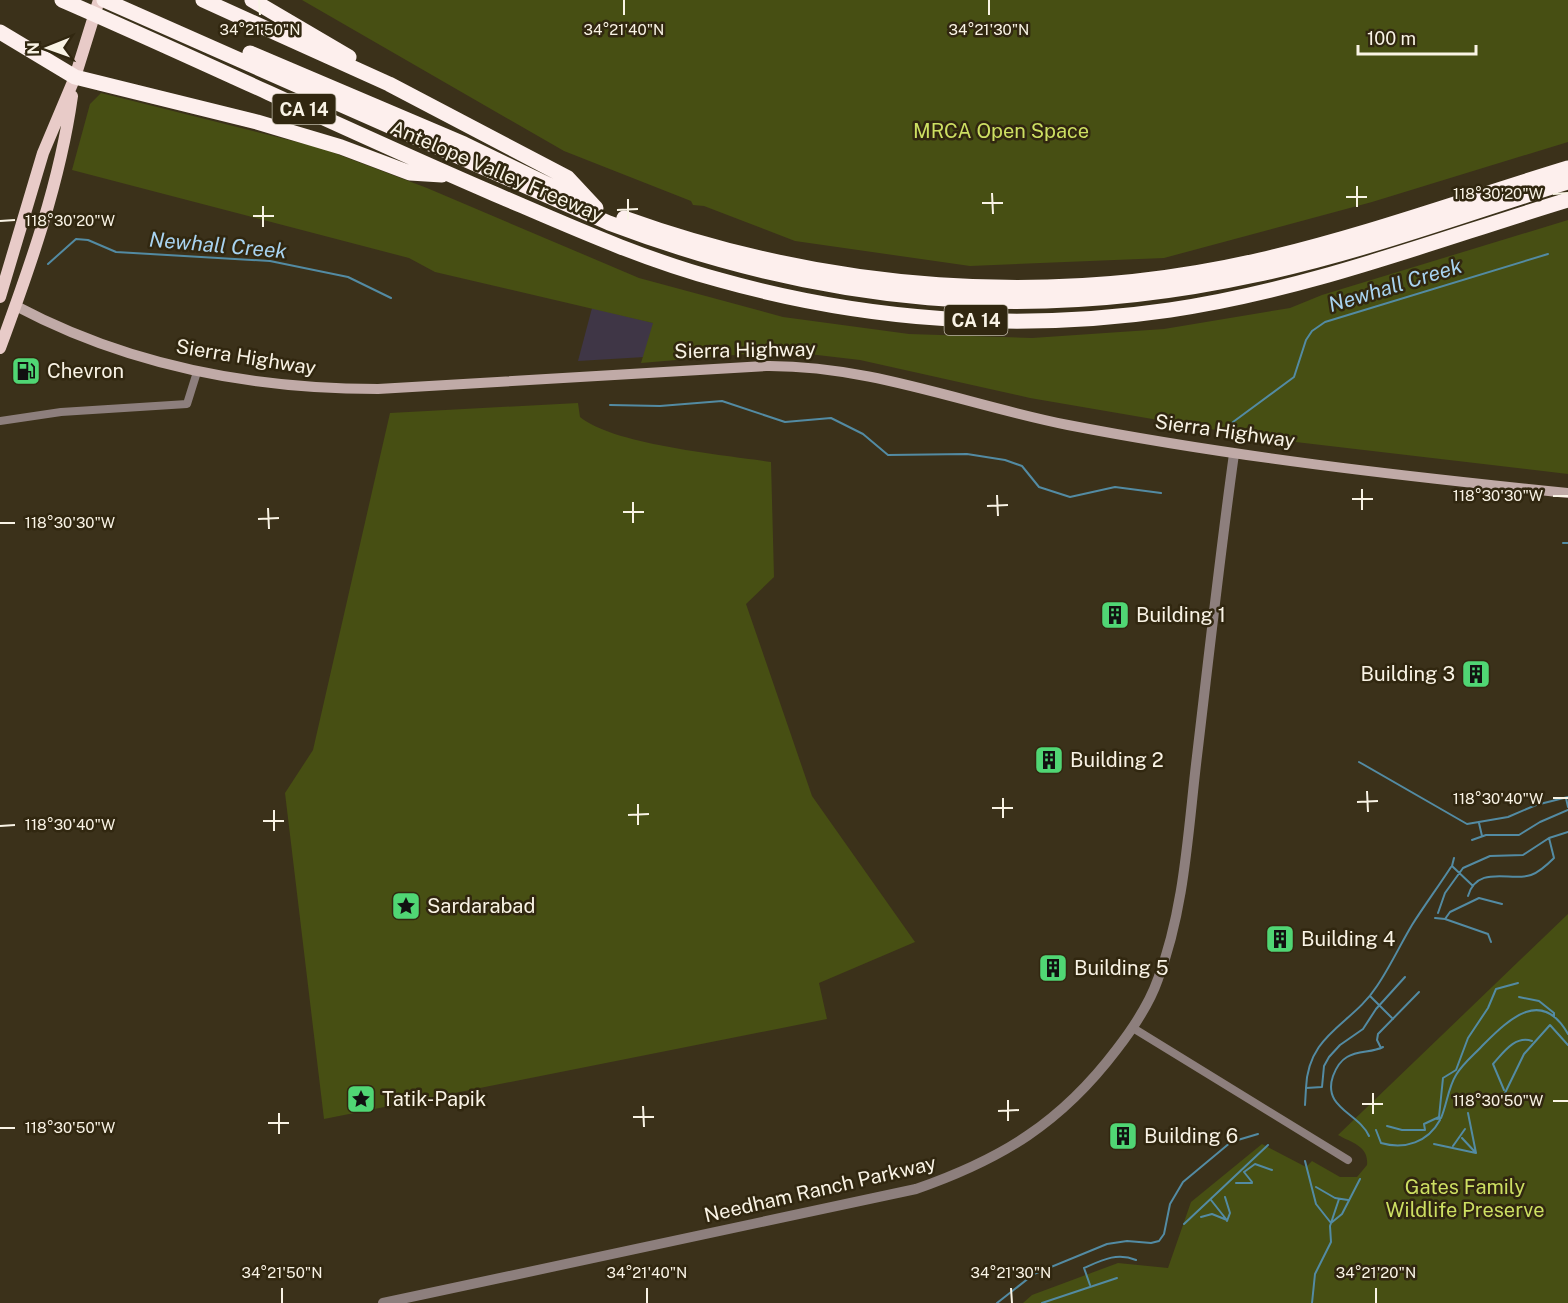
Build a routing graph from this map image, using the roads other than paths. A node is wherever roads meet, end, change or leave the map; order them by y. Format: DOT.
graph roads {
  1 [pos="99,0"];
  2 [pos="104,0"];
  3 [pos="203,0"];
  4 [pos="252,0"];
  5 [pos="71,1"];
  6 [pos="123,13"];
  7 [pos="0,32"];
  8 [pos="75,78"];
  9 [pos="389,84"];
  10 [pos="1568,168"];
  11 [pos="451,175"];
  12 [pos="1568,182"];
  13 [pos="1568,200"];
  14 [pos="596,208"];
  15 [pos="1512,217"];
  16 [pos="0,297"];
  17 [pos="16,306"];
  18 [pos="0,348"];
  19 [pos="197,372"];
  20 [pos="0,421"];
  21 [pos="1234,454"];
  22 [pos="1568,493"];
  23 [pos="1133,1028"];
  24 [pos="1348,1160"];
  25 [pos="383,1303"];
  1 -- 8 [label="main road"];
  2 -- 6 [label="highway"];
  3 -- 9 [label="highway"];
  4 -- 9 [label="highway"];
  5 -- 6 [label="highway, Antelope Valley Freeway / CA 14"];
  6 -- 11 [label="highway, Antelope Valley Freeway / CA 14"];
  6 -- 12 [label="highway"];
  6 -- 14 [label="highway, Antelope Valley Freeway / CA 14"];
  6 -- 15 [label="highway"];
  7 -- 8 [label="highway"];
  8 -- 11 [label="highway"];
  8 -- 16 [label="main road"];
  8 -- 17 [label="main road"];
  9 -- 14 [label="highway"];
  10 -- 14 [label="highway, Antelope Valley Freeway / CA 14"];
  11 -- 15 [label="highway, Antelope Valley Freeway / CA 14"];
  13 -- 15 [label="highway, Antelope Valley Freeway / CA 14"];
  16 -- 17 [label="main road, Sierra Highway"];
  17 -- 18 [label="main road"];
  17 -- 19 [label="main road, Sierra Highway"];
  19 -- 20 [label="street"];
  19 -- 21 [label="main road, Sierra Highway"];
  21 -- 22 [label="main road, Sierra Highway"];
  21 -- 23 [label="street, Needham Ranch Parkway"];
  23 -- 24 [label="street"];
  23 -- 25 [label="street, Needham Ranch Parkway"];
}
